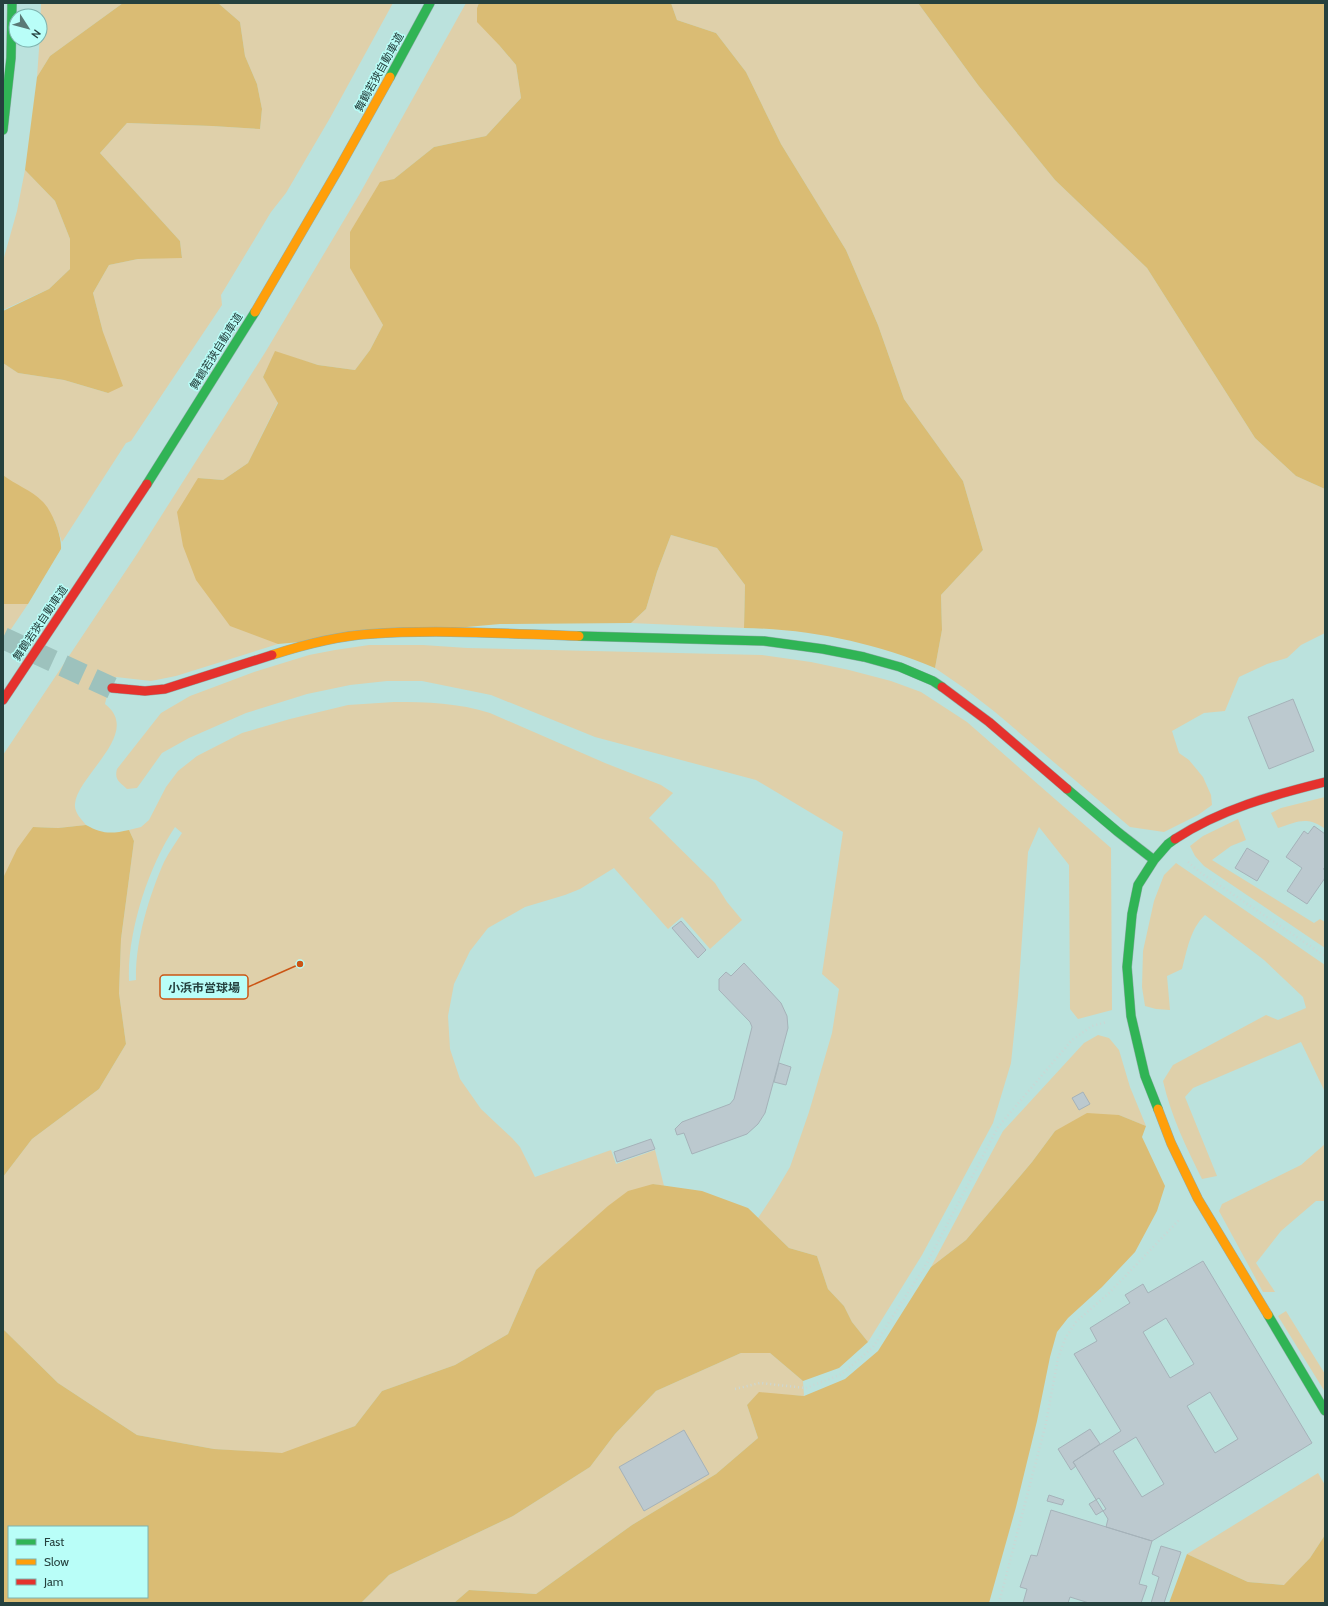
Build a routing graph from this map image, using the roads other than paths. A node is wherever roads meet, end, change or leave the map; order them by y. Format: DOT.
graph roads {
  1 [pos="12,3"];
  2 [pos="430,3"];
  3 [pos="3,130"];
  4 [pos="112,688"];
  5 [pos="3,700"];
  6 [pos="1325,782"];
  7 [pos="1154,860"];
  8 [pos="1325,1411"];
  1 -- 3 [label="main road"];
  2 -- 5 [label="main road, 舞鶴若狭自動車道"];
  4 -- 7 [label="main road"];
  6 -- 7 [label="main road"];
  7 -- 8 [label="main road"];
}
